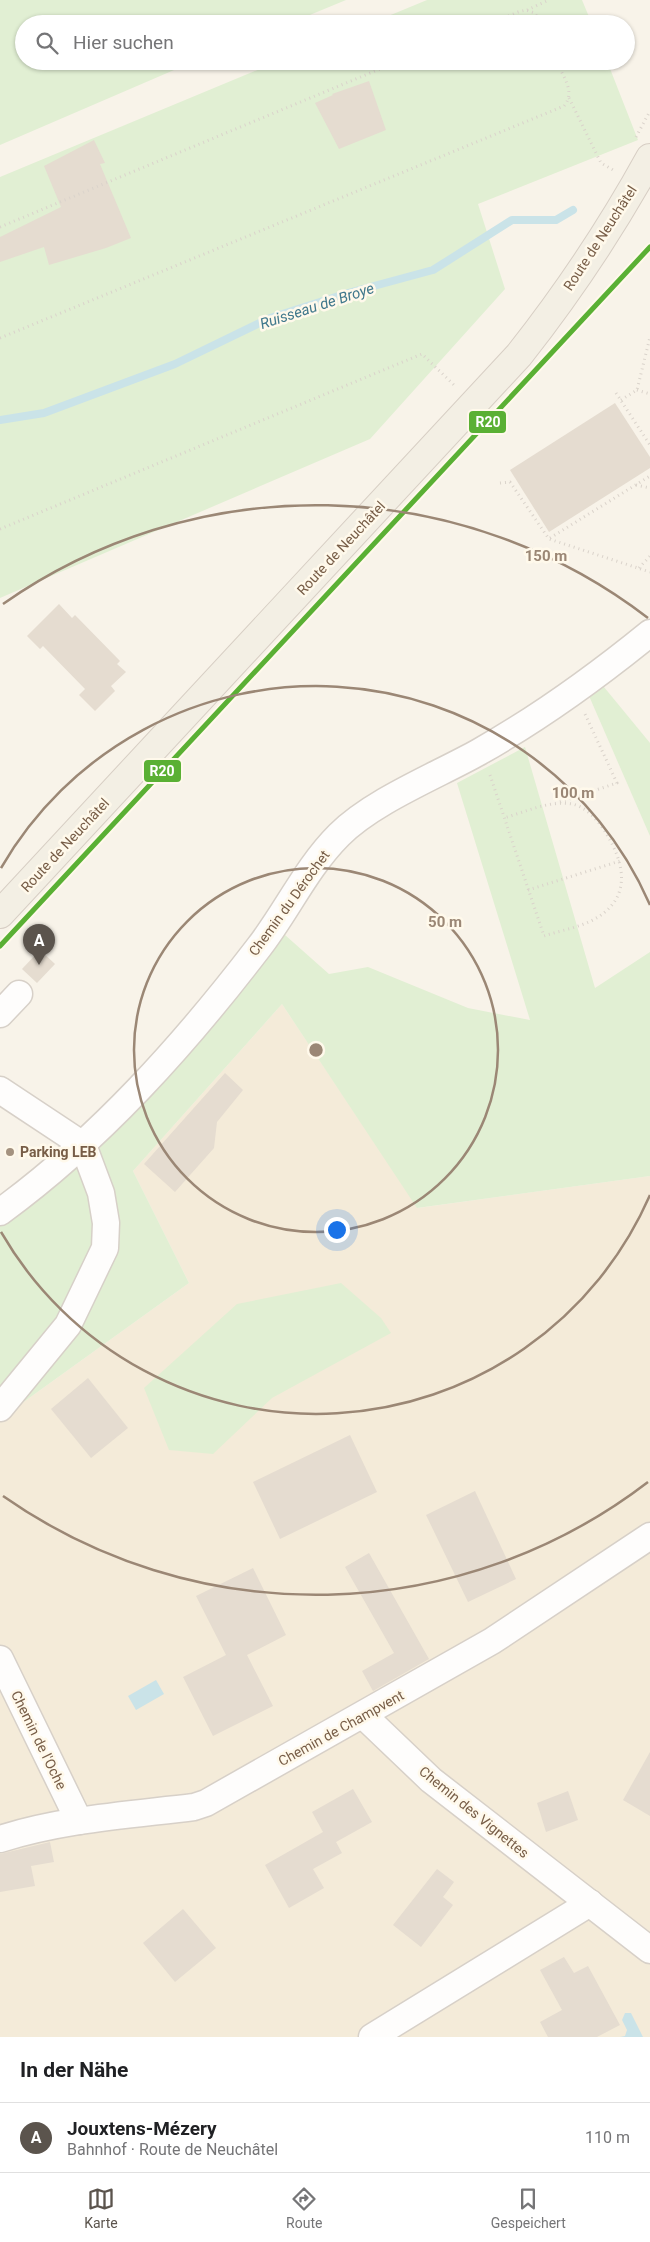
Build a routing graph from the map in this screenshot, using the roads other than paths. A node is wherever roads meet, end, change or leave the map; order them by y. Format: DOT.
graph roads {
  1 [pos="650,158"];
  2 [pos="650,633"];
  3 [pos="1,911"];
  4 [pos="19,994"];
  5 [pos="0,1014"];
  6 [pos="0,1090"];
  7 [pos="83,1145"];
  8 [pos="0,1212"];
  9 [pos="0,1408"];
  10 [pos="650,1536"];
  11 [pos="0,1659"];
  12 [pos="363,1715"];
  13 [pos="79,1821"];
  14 [pos="0,1839"];
  15 [pos="590,1903"];
  16 [pos="650,1950"];
  17 [pos="372,2037"];
  1 -- 3 [label="main road, Route de Neuchâtel"];
  2 -- 7 [label="street, Chemin du Dérochet"];
  4 -- 5 [label="street"];
  6 -- 7 [label="street"];
  7 -- 8 [label="street, Chemin du Dérochet"];
  7 -- 9 [label="street"];
  10 -- 12 [label="street, Chemin de Champvent"];
  11 -- 13 [label="street, Chemin de l'Oche"];
  12 -- 13 [label="street, Chemin de Champvent"];
  12 -- 15 [label="street, Chemin des Vignettes"];
  13 -- 14 [label="street, Chemin de Champvent"];
  15 -- 16 [label="street, Chemin des Vignettes"];
  15 -- 17 [label="street"];
}
